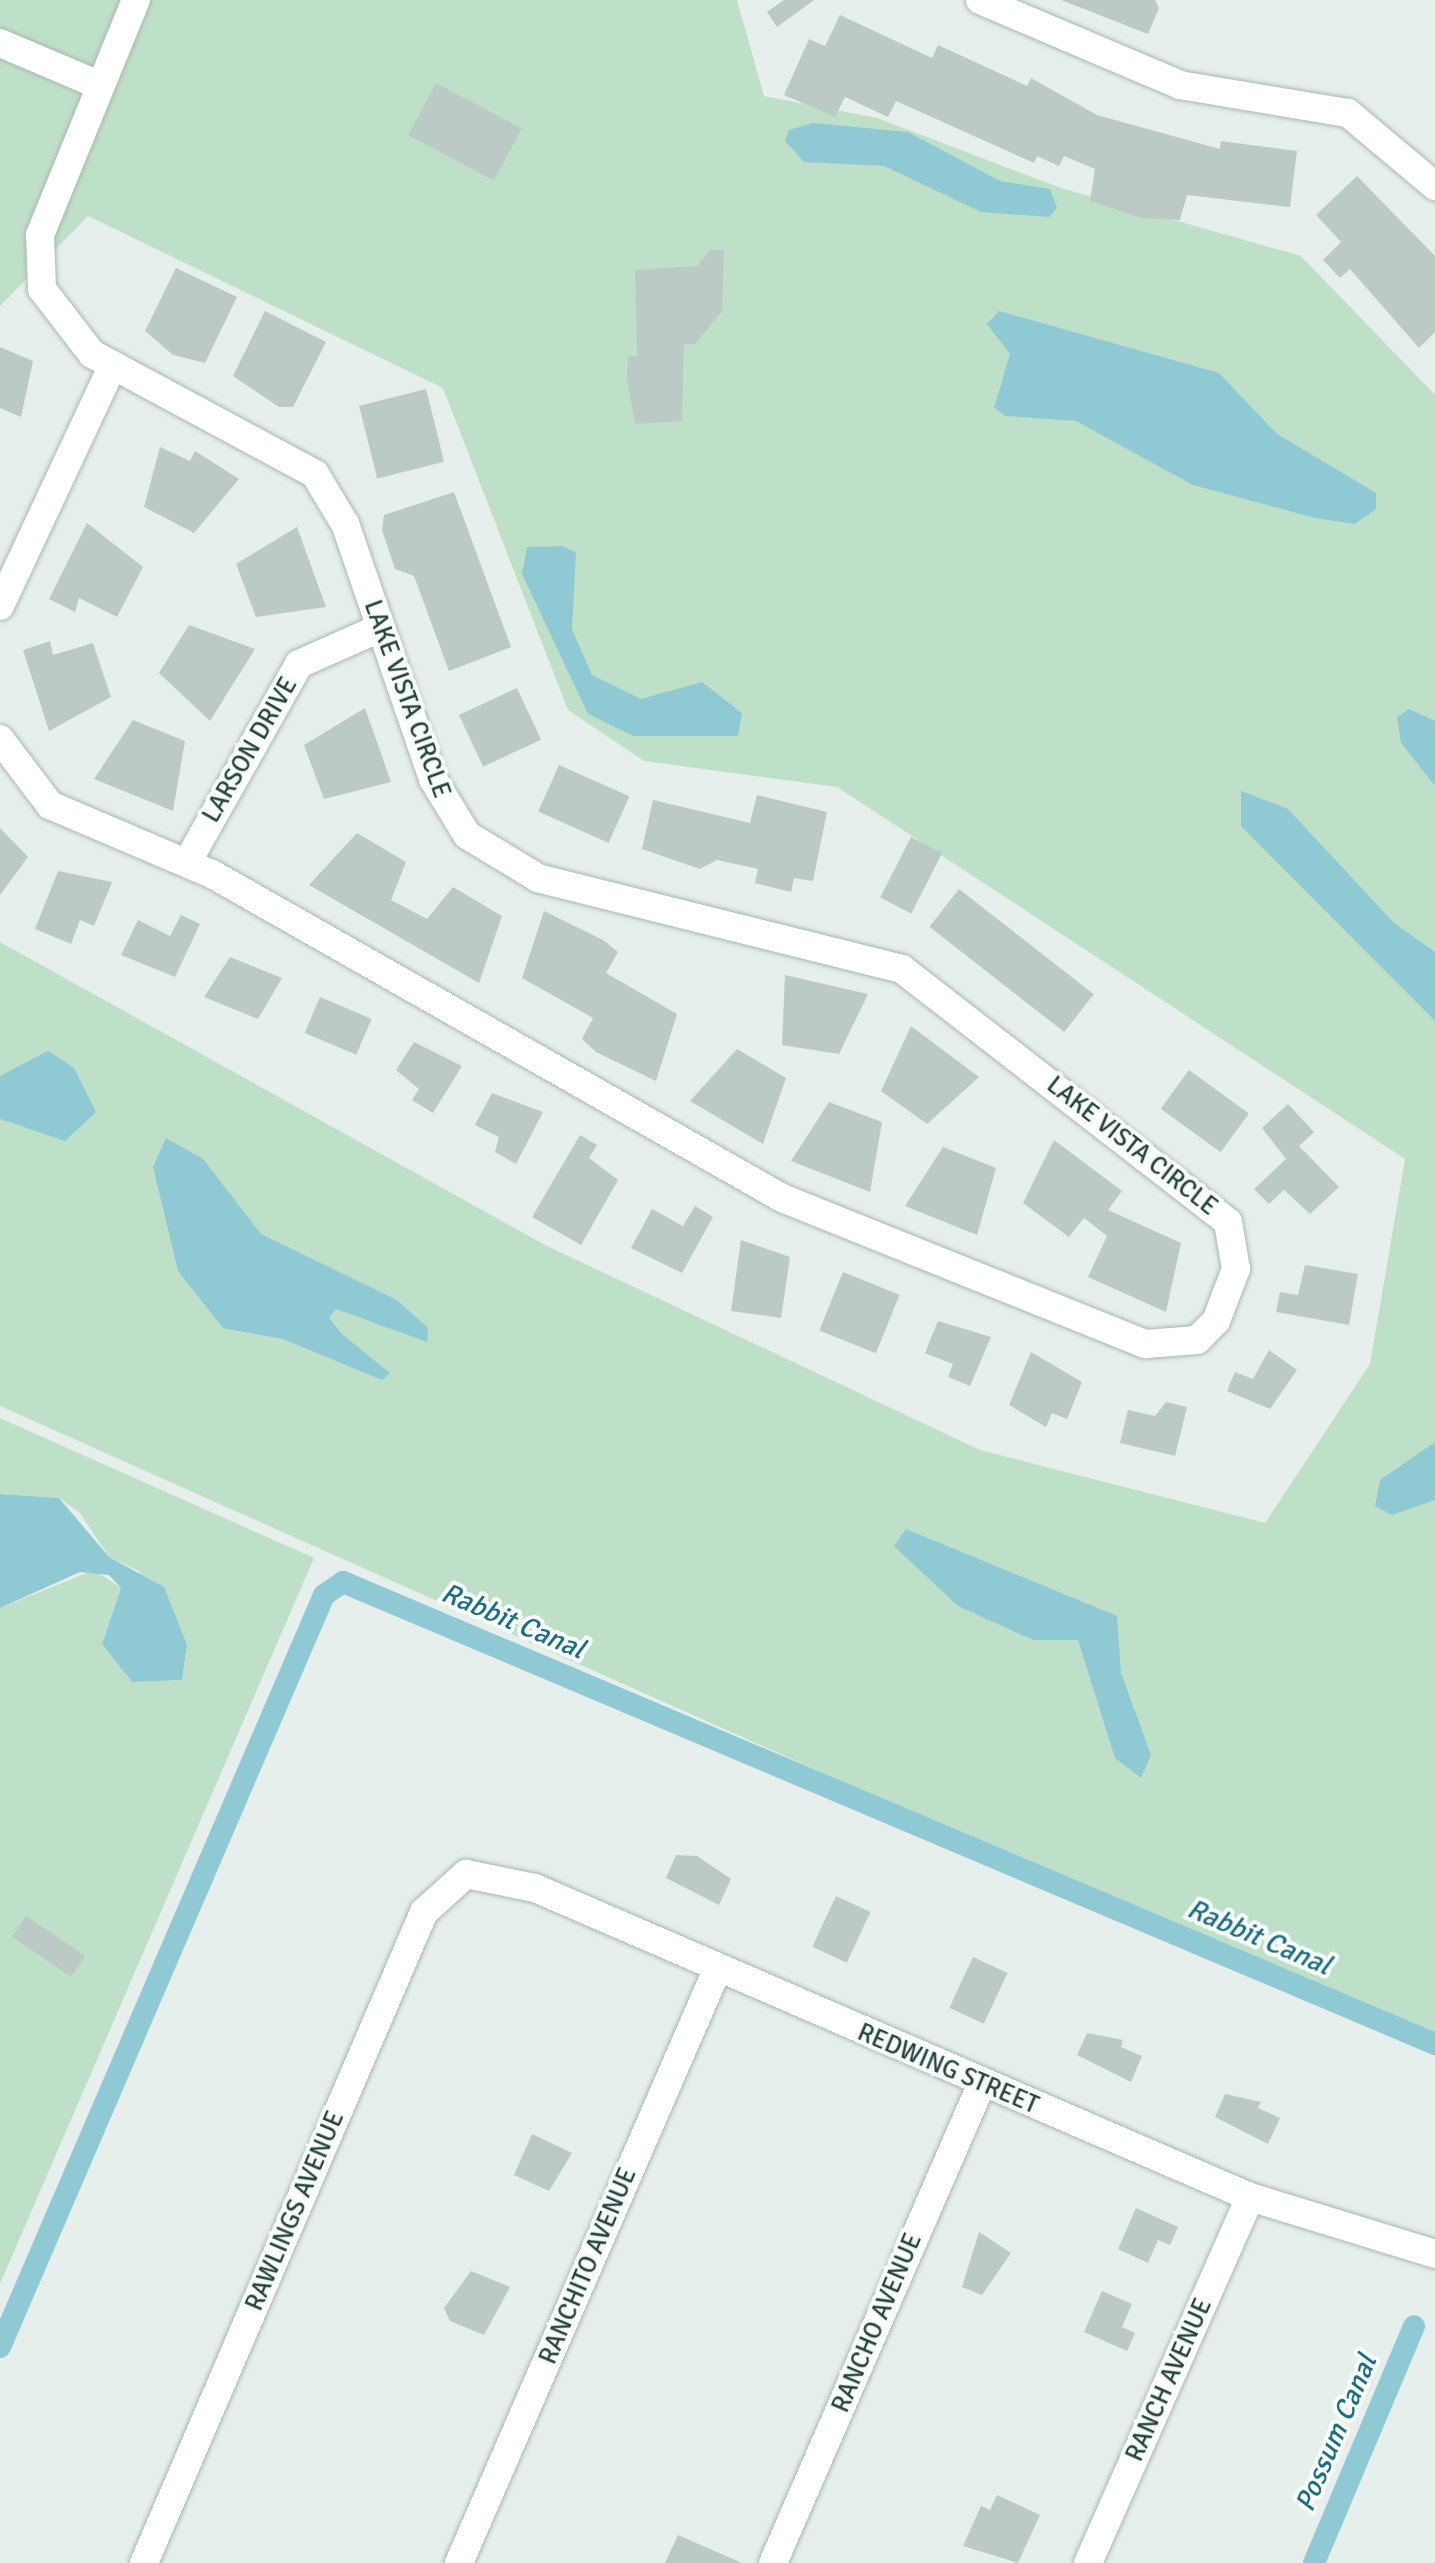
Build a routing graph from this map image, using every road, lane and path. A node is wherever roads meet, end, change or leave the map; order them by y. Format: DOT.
graph roads {
  1 [pos="136,0"];
  2 [pos="980,0"];
  3 [pos="0,43"];
  4 [pos="100,86"];
  5 [pos="1435,186"];
  6 [pos="113,365"];
  7 [pos="0,606"];
  8 [pos="380,628"];
  9 [pos="0,740"];
  10 [pos="188,862"];
  11 [pos="466,1874"];
  12 [pos="717,1970"];
  13 [pos="982,2083"];
  14 [pos="1250,2197"];
  15 [pos="1435,2254"];
  16 [pos="144,2563"];
  17 [pos="459,2563"];
  18 [pos="773,2563"];
  19 [pos="1088,2563"];
  1 -- 4 [label="street, LAKE VISTA CIRCLE"];
  2 -- 5 [label="street"];
  3 -- 4 [label="street"];
  4 -- 6 [label="street, LAKE VISTA CIRCLE"];
  6 -- 7 [label="street"];
  6 -- 8 [label="street, LAKE VISTA CIRCLE"];
  8 -- 10 [label="street, LARSON DRIVE"];
  8 -- 10 [label="street, LAKE VISTA CIRCLE"];
  9 -- 10 [label="street, LAKE VISTA CIRCLE"];
  11 -- 12 [label="street, REDWING STREET"];
  11 -- 16 [label="street, RAWLINGS AVENUE"];
  12 -- 13 [label="street, REDWING STREET"];
  12 -- 17 [label="street, RANCHITO AVENUE"];
  13 -- 14 [label="street, REDWING STREET"];
  13 -- 18 [label="street, RANCHO AVENUE"];
  14 -- 15 [label="street, REDWING STREET"];
  14 -- 19 [label="street, RANCH AVENUE"];
}
